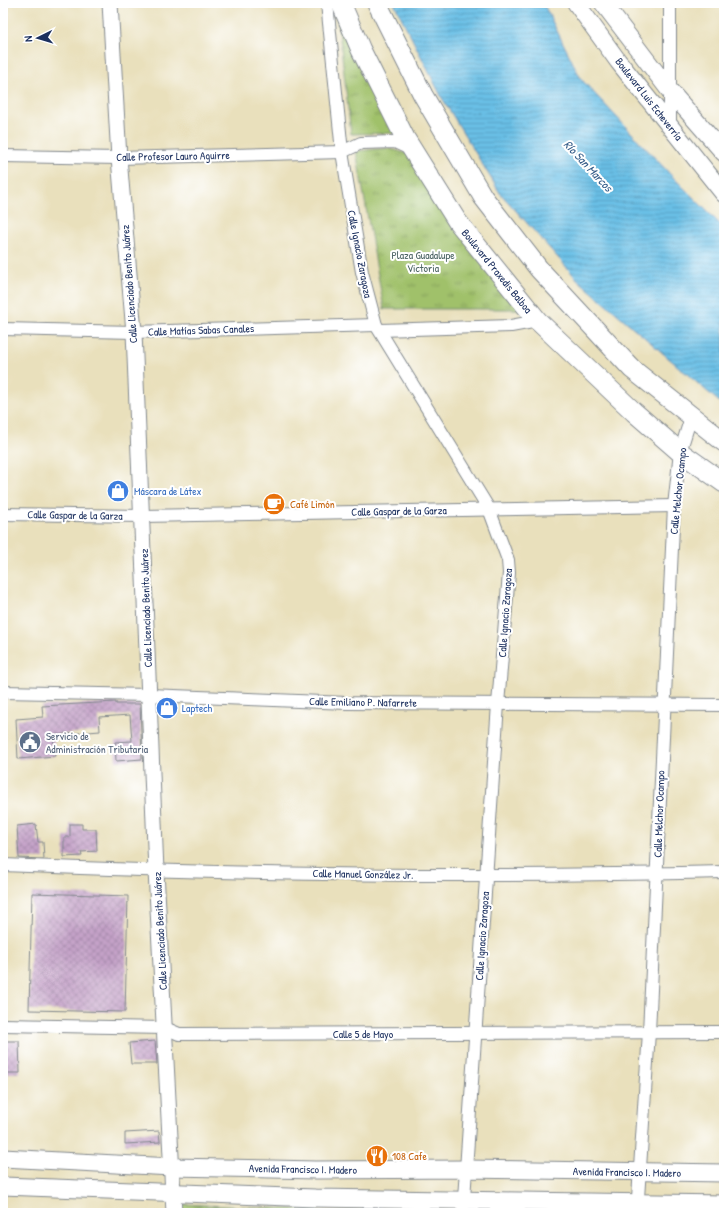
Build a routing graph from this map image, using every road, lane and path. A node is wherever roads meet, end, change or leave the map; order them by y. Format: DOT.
graph roads {
  1 [pos="110,3"];
  2 [pos="328,3"];
  3 [pos="341,3"];
  4 [pos="377,3"];
  5 [pos="576,3"];
  6 [pos="604,3"];
  7 [pos="670,3"];
  8 [pos="670,91"];
  9 [pos="670,126"];
  10 [pos="342,152"];
  11 [pos="415,152"];
  12 [pos="724,153"];
  13 [pos="3,156"];
  14 [pos="119,158"];
  15 [pos="724,194"];
  16 [pos="538,321"];
  17 [pos="378,327"];
  18 [pos="3,329"];
  19 [pos="134,332"];
  20 [pos="692,417"];
  21 [pos="724,442"];
  22 [pos="680,452"];
  23 [pos="724,483"];
  24 [pos="674,506"];
  25 [pos="489,509"];
  26 [pos="3,514"];
  27 [pos="143,516"];
  28 [pos="3,692"];
  29 [pos="149,695"];
  30 [pos="498,704"];
  31 [pos="664,704"];
  32 [pos="724,705"];
  33 [pos="3,865"];
  34 [pos="156,872"];
  35 [pos="724,872"];
  36 [pos="657,874"];
  37 [pos="487,876"];
  38 [pos="3,1025"];
  39 [pos="165,1028"];
  40 [pos="649,1032"];
  41 [pos="724,1032"];
  42 [pos="476,1033"];
  43 [pos="3,1158"];
  44 [pos="172,1167"];
  45 [pos="466,1169"];
  46 [pos="640,1172"];
  47 [pos="724,1173"];
  48 [pos="3,1186"];
  49 [pos="173,1194"];
  50 [pos="724,1204"];
  51 [pos="464,1207"];
  52 [pos="638,1208"];
  53 [pos="174,1213"];
  1 -- 14 [label="street, Calle Licenciado Benito Juárez"];
  2 -- 10 [label="street, Calle Ignacio Zaragoza"];
  3 -- 11 [label="main road, Boulevard Praxedis Balboa"];
  4 -- 20 [label="main road"];
  5 -- 9 [label="main road, Boulevard Luis Echeverría"];
  6 -- 8 [label="main road, Boulevard Luis Echeverría"];
  7 -- 8 [label="street"];
  8 -- 9 [label="street"];
  8 -- 12 [label="main road, Boulevard Luis Echeverría"];
  9 -- 15 [label="main road, Boulevard Luis Echeverría"];
  10 -- 11 [label="street"];
  10 -- 14 [label="street, Calle Profesor Lauro Aguirre"];
  10 -- 17 [label="street, Calle Ignacio Zaragoza"];
  11 -- 16 [label="main road, Boulevard Praxedis Balboa"];
  13 -- 14 [label="street, Calle Profesor Lauro Aguirre"];
  14 -- 19 [label="street, Calle Licenciado Benito Juárez"];
  16 -- 17 [label="street, Calle Matías Sabas Canales"];
  16 -- 22 [label="main road, Boulevard Praxedis Balboa"];
  17 -- 19 [label="street, Calle Matías Sabas Canales"];
  17 -- 25 [label="street, Calle Ignacio Zaragoza"];
  18 -- 19 [label="street, Calle Matías Sabas Canales"];
  19 -- 27 [label="street, Calle Licenciado Benito Juárez"];
  20 -- 21 [label="main road"];
  20 -- 22 [label="street, Calle Melchor Ocampo"];
  22 -- 23 [label="main road, Boulevard Praxedis Balboa"];
  22 -- 24 [label="street, Calle Melchor Ocampo"];
  24 -- 25 [label="street, Calle Gaspar de la Garza"];
  24 -- 31 [label="street, Calle Melchor Ocampo"];
  25 -- 27 [label="street, Calle Gaspar de la Garza"];
  25 -- 30 [label="street, Calle Ignacio Zaragoza"];
  26 -- 27 [label="street, Calle Gaspar de la Garza"];
  27 -- 29 [label="street, Calle Licenciado Benito Juárez"];
  28 -- 29 [label="street, Calle Emiliano P. Nafarrete"];
  29 -- 30 [label="street, Calle Emiliano P. Nafarrete"];
  29 -- 34 [label="street, Calle Licenciado Benito Juárez"];
  30 -- 31 [label="street, Calle Emiliano P. Nafarrete"];
  30 -- 37 [label="street, Calle Ignacio Zaragoza"];
  31 -- 32 [label="street, Calle Emiliano P. Nafarrete"];
  31 -- 36 [label="street, Calle Melchor Ocampo"];
  33 -- 34 [label="street, Calle Manuel González Jr."];
  34 -- 37 [label="street, Calle Manuel González Jr."];
  34 -- 39 [label="street, Calle Licenciado Benito Juárez"];
  35 -- 36 [label="street, Calle Manuel González Jr."];
  36 -- 37 [label="street, Calle Manuel González Jr."];
  36 -- 40 [label="street, Calle Melchor Ocampo"];
  37 -- 42 [label="street, Calle Ignacio Zaragoza"];
  38 -- 39 [label="street, Calle 5 de Mayo"];
  39 -- 42 [label="street, Calle 5 de Mayo"];
  39 -- 44 [label="street, Calle Licenciado Benito Juárez"];
  40 -- 41 [label="street, Calle 5 de Mayo"];
  40 -- 42 [label="street, Calle 5 de Mayo"];
  40 -- 46 [label="street, Calle Melchor Ocampo"];
  42 -- 45 [label="street, Calle Ignacio Zaragoza"];
  43 -- 44 [label="main road, Avenida Francisco I. Madero"];
  44 -- 45 [label="main road, Avenida Francisco I. Madero"];
  44 -- 49 [label="street, Calle Licenciado Benito Juárez"];
  45 -- 46 [label="main road, Avenida Francisco I. Madero"];
  45 -- 51 [label="street, Calle Ignacio Zaragoza"];
  46 -- 47 [label="main road, Avenida Francisco I. Madero"];
  46 -- 52 [label="street, Calle Melchor Ocampo"];
  48 -- 49 [label="main road"];
  49 -- 51 [label="main road"];
  49 -- 53 [label="street, Calle Licenciado Benito Juárez"];
  50 -- 52 [label="main road"];
  51 -- 52 [label="main road"];
}
